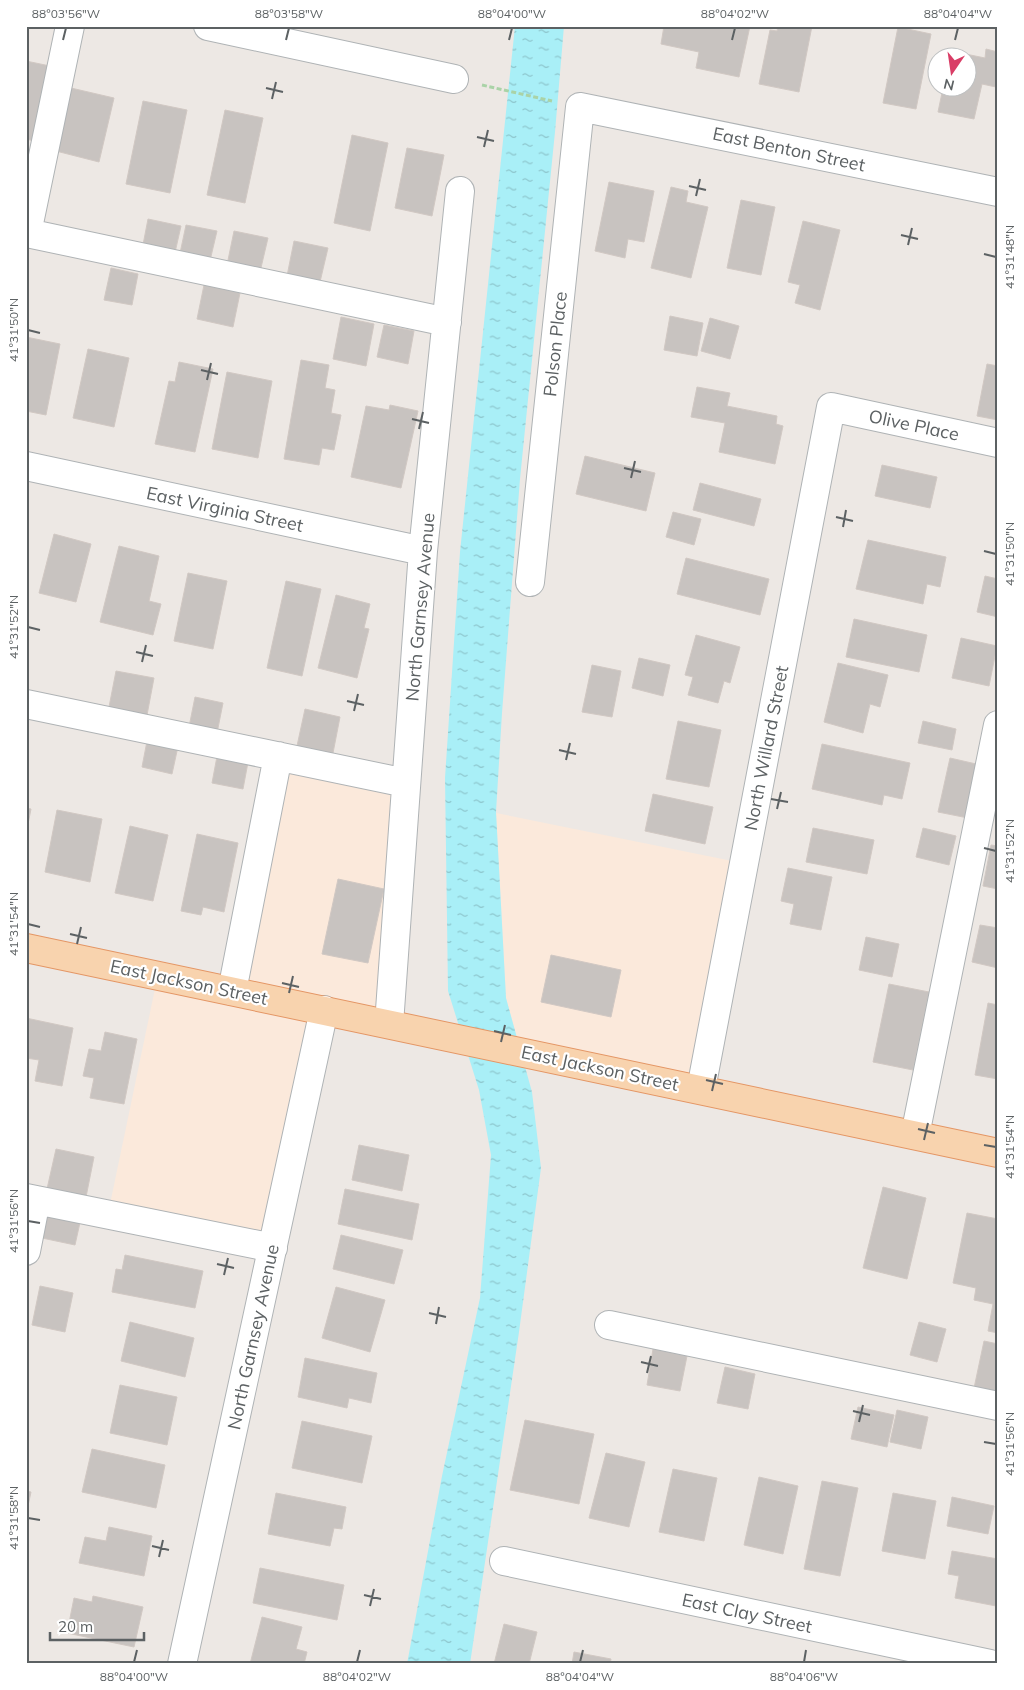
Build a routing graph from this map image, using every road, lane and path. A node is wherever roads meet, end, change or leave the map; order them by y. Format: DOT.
graph roads {
  1 [pos="70,26"];
  2 [pos="208,26"];
  3 [pos="454,79"];
  4 [pos="580,107"];
  5 [pos="460,191"];
  6 [pos="998,192"];
  7 [pos="26,234"];
  8 [pos="447,322"];
  9 [pos="831,407"];
  10 [pos="998,442"];
  11 [pos="26,466"];
  12 [pos="423,551"];
  13 [pos="530,582"];
  14 [pos="26,704"];
  15 [pos="998,725"];
  16 [pos="278,756"];
  17 [pos="406,783"];
  18 [pos="26,948"];
  19 [pos="232,991"];
  20 [pos="324,1010"];
  21 [pos="389,1024"];
  22 [pos="701,1089"];
  23 [pos="915,1135"];
  24 [pos="998,1153"];
  25 [pos="31,1199"];
  26 [pos="273,1248"];
  27 [pos="26,1251"];
  28 [pos="610,1325"];
  29 [pos="998,1406"];
  30 [pos="504,1562"];
  31 [pos="182,1664"];
  32 [pos="990,1664"];
  1 -- 7 [label="street"];
  2 -- 3 [label="street"];
  3 -- 4 [label="path"];
  4 -- 6 [label="street, East Benton Street"];
  4 -- 13 [label="street, Polson Place"];
  5 -- 8 [label="street, North Garnsey Avenue"];
  7 -- 8 [label="street"];
  8 -- 12 [label="street, North Garnsey Avenue"];
  9 -- 10 [label="street, Olive Place"];
  9 -- 22 [label="street, North Willard Street"];
  11 -- 12 [label="street, East Virginia Street"];
  12 -- 17 [label="street, North Garnsey Avenue"];
  14 -- 16 [label="street"];
  15 -- 23 [label="street"];
  16 -- 17 [label="street"];
  16 -- 19 [label="street"];
  17 -- 21 [label="street, North Garnsey Avenue"];
  18 -- 19 [label="main road, East Jackson Street"];
  19 -- 20 [label="main road, East Jackson Street"];
  20 -- 21 [label="main road, East Jackson Street"];
  20 -- 26 [label="street, North Garnsey Avenue"];
  21 -- 22 [label="main road, East Jackson Street"];
  22 -- 23 [label="main road, East Jackson Street"];
  23 -- 24 [label="main road, East Jackson Street"];
  25 -- 26 [label="street"];
  25 -- 27 [label="street"];
  26 -- 31 [label="street, North Garnsey Avenue"];
  28 -- 29 [label="street"];
  30 -- 32 [label="street, East Clay Street"];
}
